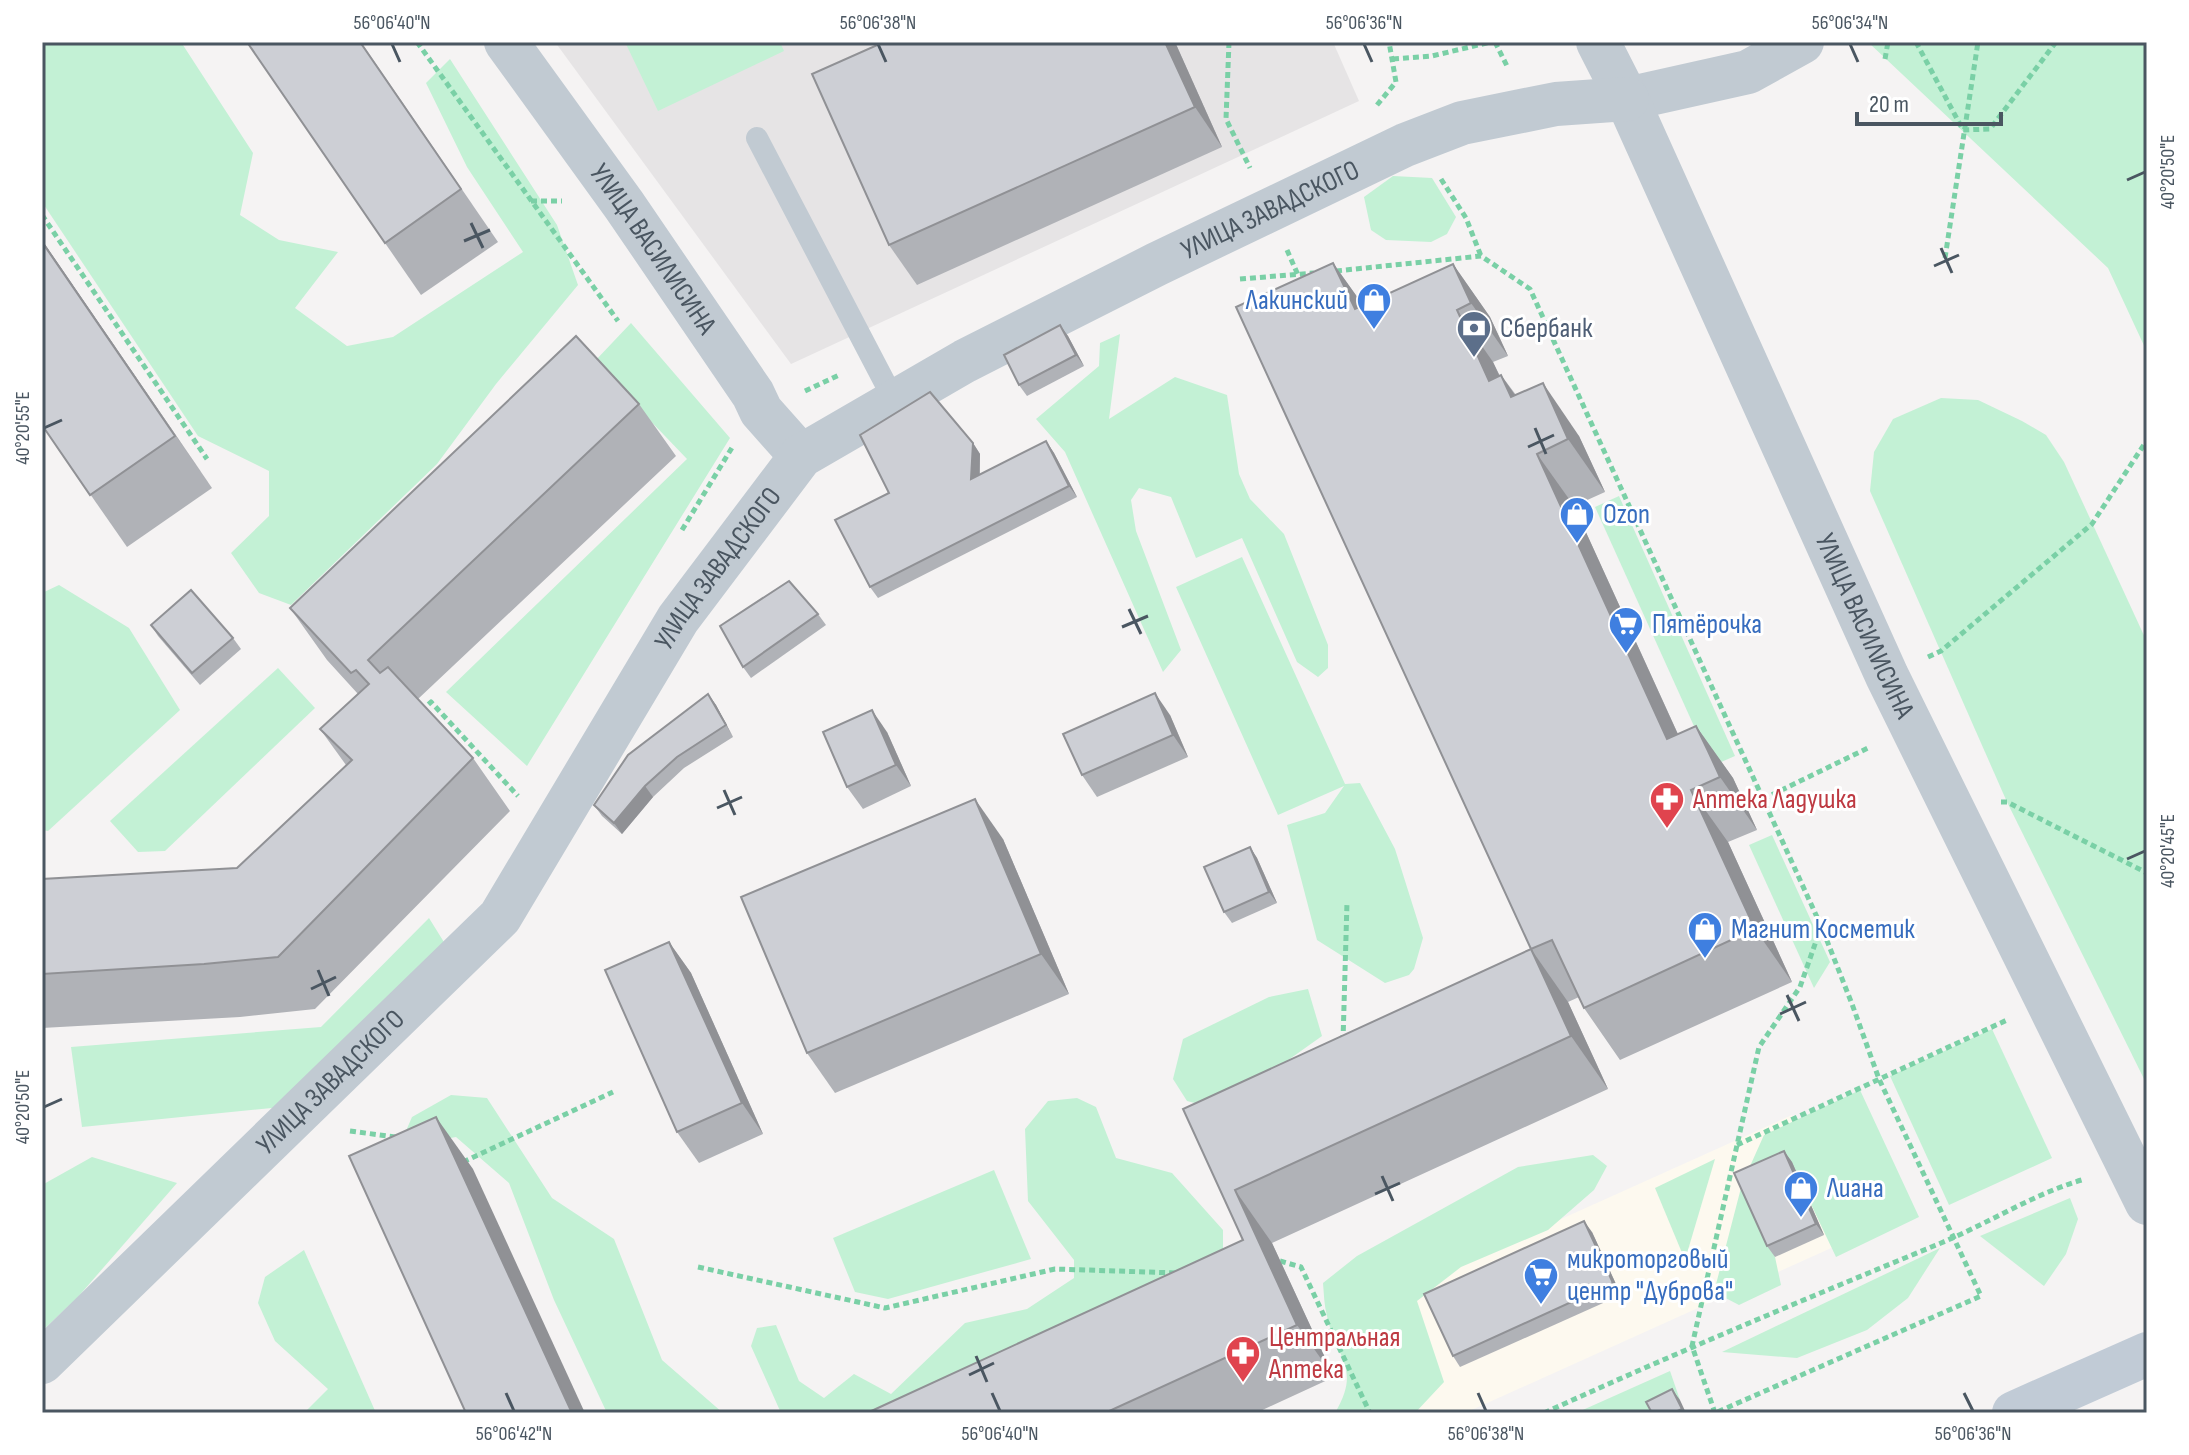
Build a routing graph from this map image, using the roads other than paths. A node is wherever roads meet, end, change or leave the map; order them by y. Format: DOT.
graph roads {
  1 [pos="506,42"];
  2 [pos="1598,42"];
  3 [pos="1802,42"];
  4 [pos="1627,99"];
  5 [pos="757,138"];
  6 [pos="895,402"];
  7 [pos="801,456"];
  8 [pos="2138,1185"];
  9 [pos="2147,1354"];
  10 [pos="42,1362"];
  11 [pos="2014,1413"];
  1 -- 7 [label="street, УЛИЦА ВАСИЛИСИНА"];
  2 -- 4 [label="street, УЛИЦА ВАСИЛИСИНА"];
  3 -- 4 [label="street, УЛИЦА ЗАВАДСКОГО"];
  4 -- 6 [label="street, УЛИЦА ЗАВАДСКОГО"];
  4 -- 8 [label="street, УЛИЦА ВАСИЛИСИНА"];
  5 -- 6 [label="lane"];
  6 -- 7 [label="street, УЛИЦА ЗАВАДСКОГО"];
  7 -- 10 [label="street, УЛИЦА ЗАВАДСКОГО"];
  9 -- 11 [label="main road"];
}
